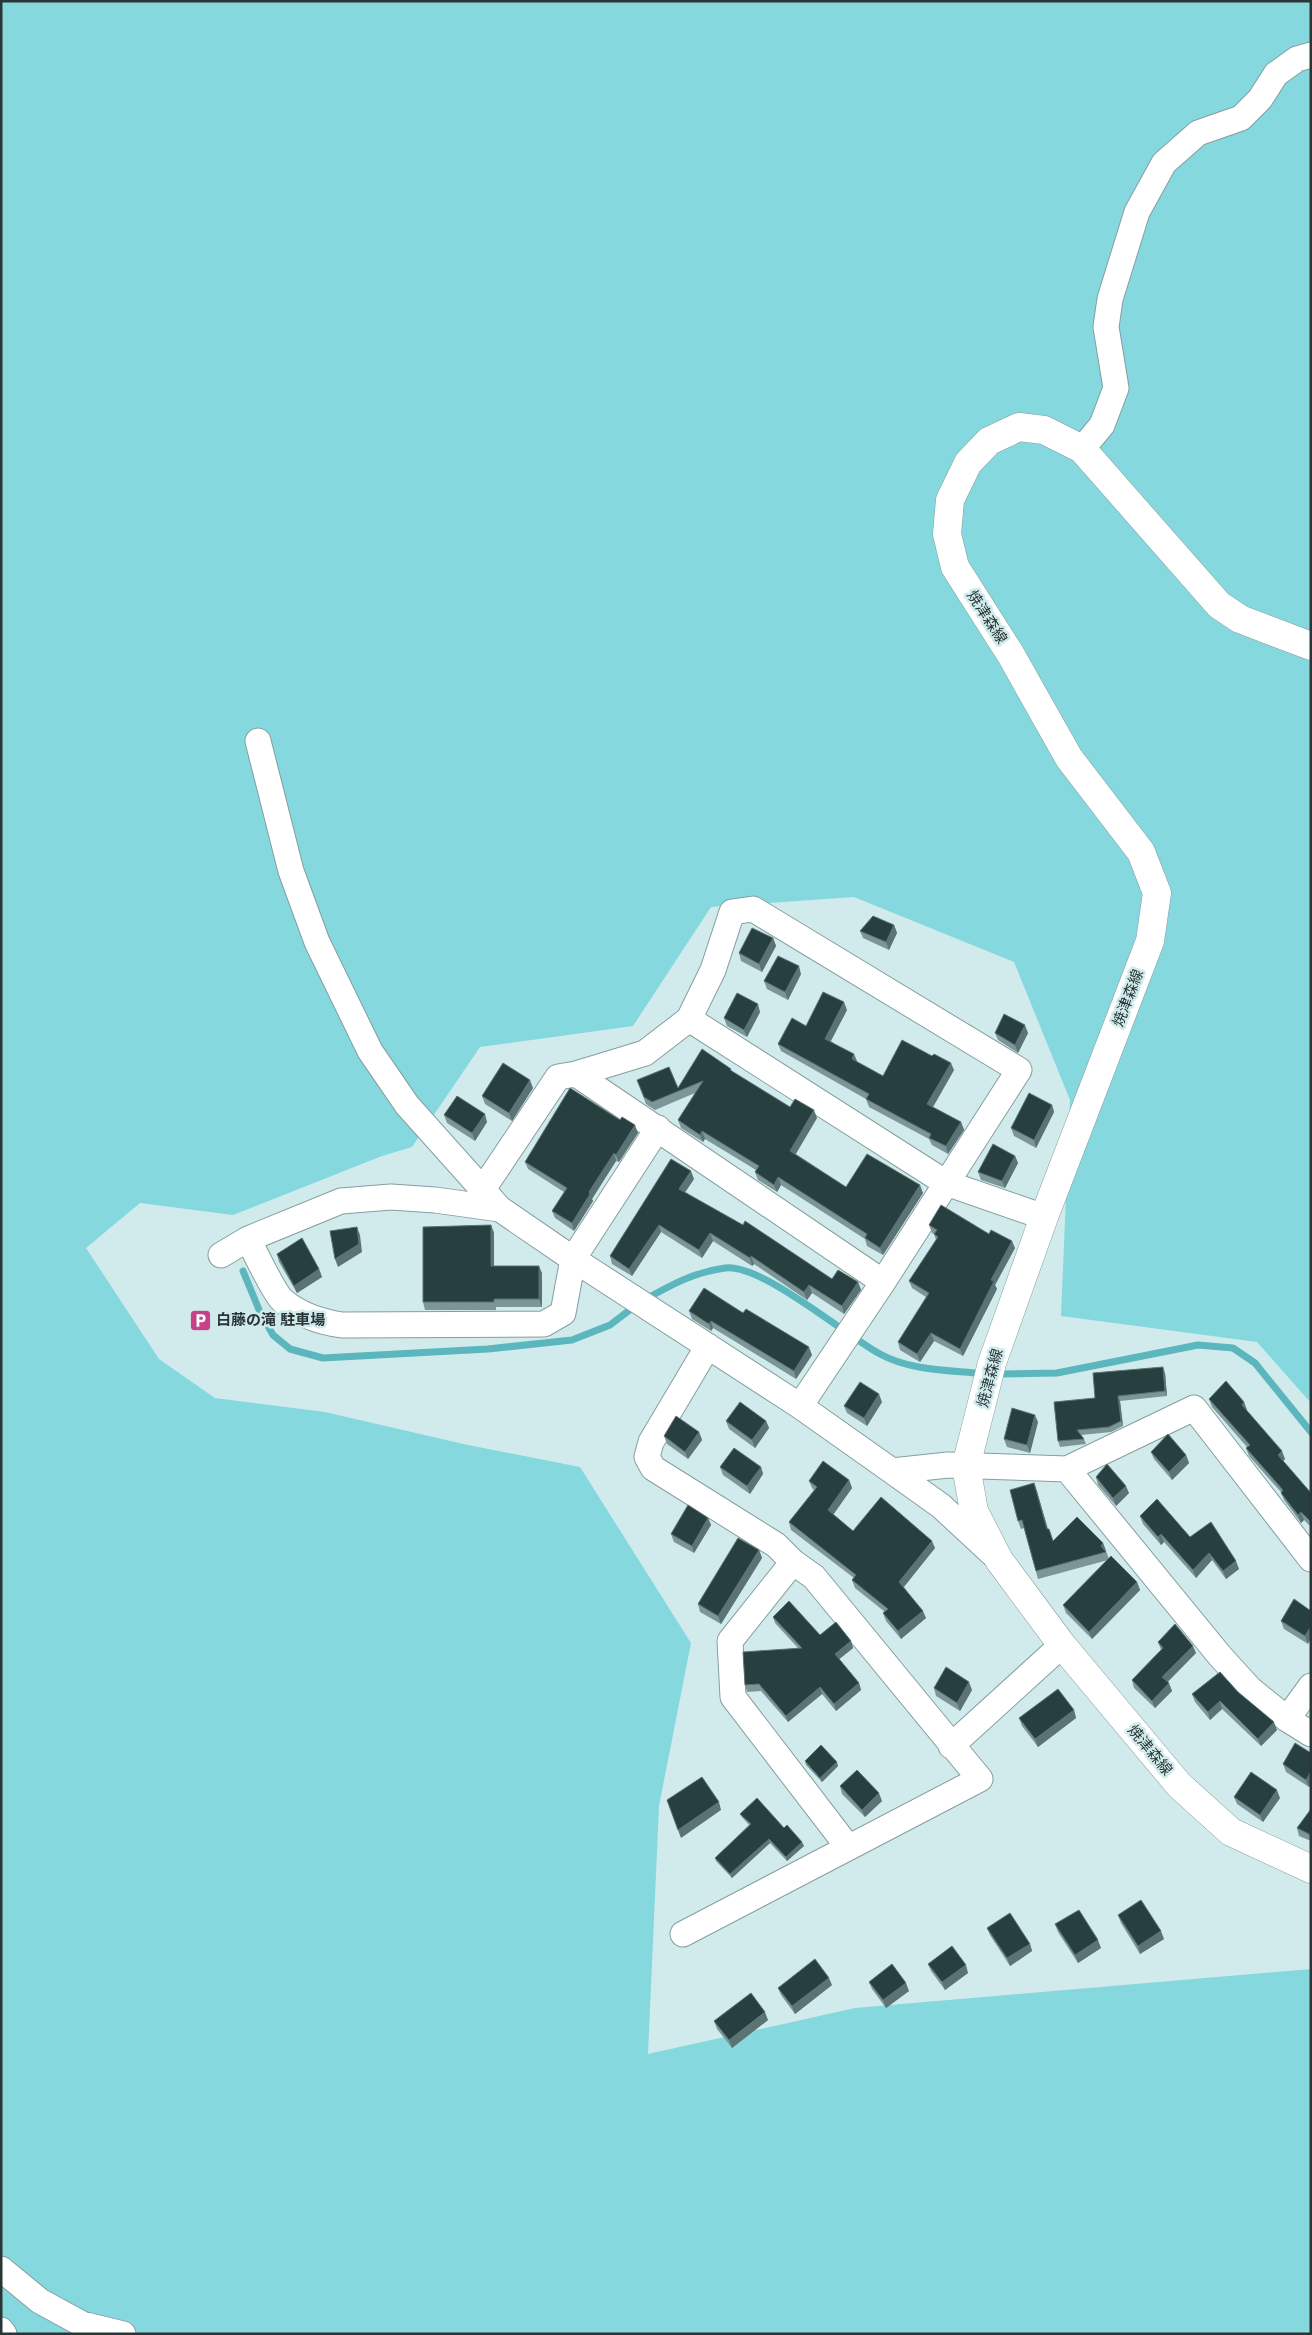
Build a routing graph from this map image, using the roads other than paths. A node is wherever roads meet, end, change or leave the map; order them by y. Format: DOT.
graph roads {
  1 [pos="1311,55"];
  2 [pos="1082,449"];
  3 [pos="1311,646"];
  4 [pos="258,741"];
  5 [pos="689,1019"];
  6 [pos="576,1074"];
  7 [pos="658,1128"];
  8 [pos="946,1183"];
  9 [pos="483,1189"];
  10 [pos="500,1209"];
  11 [pos="1044,1217"];
  12 [pos="248,1239"];
  13 [pos="221,1255"];
  14 [pos="574,1259"];
  15 [pos="883,1282"];
  16 [pos="708,1346"];
  17 [pos="800,1406"];
  18 [pos="966,1466"];
  19 [pos="1067,1469"];
  20 [pos="892,1470"];
  21 [pos="1311,1559"];
  22 [pos="999,1560"];
  23 [pos="793,1562"];
  24 [pos="1062,1645"];
  25 [pos="1311,1686"];
  26 [pos="1287,1719"];
  27 [pos="1311,1734"];
  28 [pos="952,1746"];
  29 [pos="848,1847"];
  30 [pos="1311,1869"];
  31 [pos="683,1934"];
  32 [pos="1,2269"];
  33 [pos="1,2330"];
  34 [pos="4,2334"];
  35 [pos="123,2334"];
  1 -- 2 [label="street"];
  2 -- 3 [label="main road, 焼津森線"];
  2 -- 11 [label="main road, 焼津森線"];
  4 -- 9 [label="street"];
  5 -- 6 [label="street"];
  5 -- 8 [label="street"];
  5 -- 8 [label="street"];
  6 -- 7 [label="street"];
  6 -- 9 [label="street"];
  7 -- 14 [label="street"];
  7 -- 15 [label="street"];
  8 -- 11 [label="street"];
  8 -- 15 [label="street"];
  9 -- 10 [label="street"];
  10 -- 12 [label="street"];
  10 -- 14 [label="street"];
  11 -- 18 [label="main road, 焼津森線"];
  12 -- 13 [label="street"];
  12 -- 14 [label="street"];
  14 -- 16 [label="street"];
  15 -- 17 [label="street"];
  16 -- 17 [label="street"];
  16 -- 23 [label="street"];
  17 -- 20 [label="street"];
  18 -- 19 [label="street"];
  18 -- 20 [label="street"];
  18 -- 22 [label="main road, 焼津森線"];
  19 -- 21 [label="street"];
  19 -- 26 [label="street"];
  20 -- 22 [label="street"];
  22 -- 24 [label="main road, 焼津森線"];
  23 -- 28 [label="street"];
  23 -- 29 [label="street"];
  24 -- 28 [label="street"];
  24 -- 30 [label="main road, 焼津森線"];
  25 -- 26 [label="street"];
  26 -- 27 [label="street"];
  28 -- 29 [label="street"];
  29 -- 31 [label="street"];
  32 -- 35 [label="street"];
  33 -- 34 [label="street"];
}
